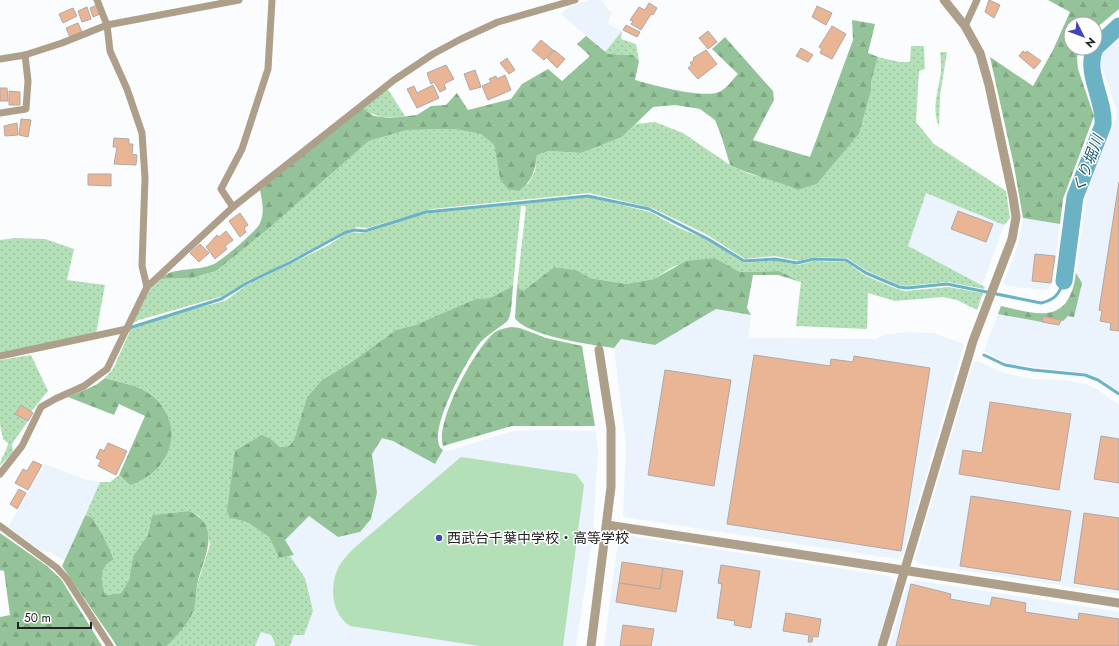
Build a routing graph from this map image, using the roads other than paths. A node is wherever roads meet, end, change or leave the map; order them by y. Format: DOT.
graph roads {
  1 [pos="97,0"];
  2 [pos="239,0"];
  3 [pos="272,0"];
  4 [pos="575,0"];
  5 [pos="944,0"];
  6 [pos="977,0"];
  7 [pos="107,25"];
  8 [pos="965,26"];
  9 [pos="26,55"];
  10 [pos="0,59"];
  11 [pos="0,113"];
  12 [pos="232,207"];
  13 [pos="147,287"];
  14 [pos="127,329"];
  15 [pos="599,350"];
  16 [pos="0,356"];
  17 [pos="0,474"];
  18 [pos="607,525"];
  19 [pos="0,526"];
  20 [pos="904,570"];
  21 [pos="1119,603"];
  22 [pos="110,646"];
  23 [pos="591,646"];
  24 [pos="882,646"];
  1 -- 7 [label="street"];
  2 -- 7 [label="street"];
  3 -- 12 [label="street"];
  4 -- 12 [label="street"];
  5 -- 8 [label="street"];
  6 -- 8 [label="street"];
  7 -- 9 [label="street"];
  7 -- 13 [label="street"];
  8 -- 20 [label="street"];
  9 -- 10 [label="street"];
  9 -- 11 [label="street"];
  12 -- 13 [label="street"];
  13 -- 14 [label="street"];
  14 -- 16 [label="street"];
  14 -- 17 [label="street"];
  15 -- 18 [label="street"];
  18 -- 20 [label="street"];
  18 -- 23 [label="street"];
  19 -- 22 [label="street"];
  20 -- 21 [label="street"];
  20 -- 24 [label="street"];
}
